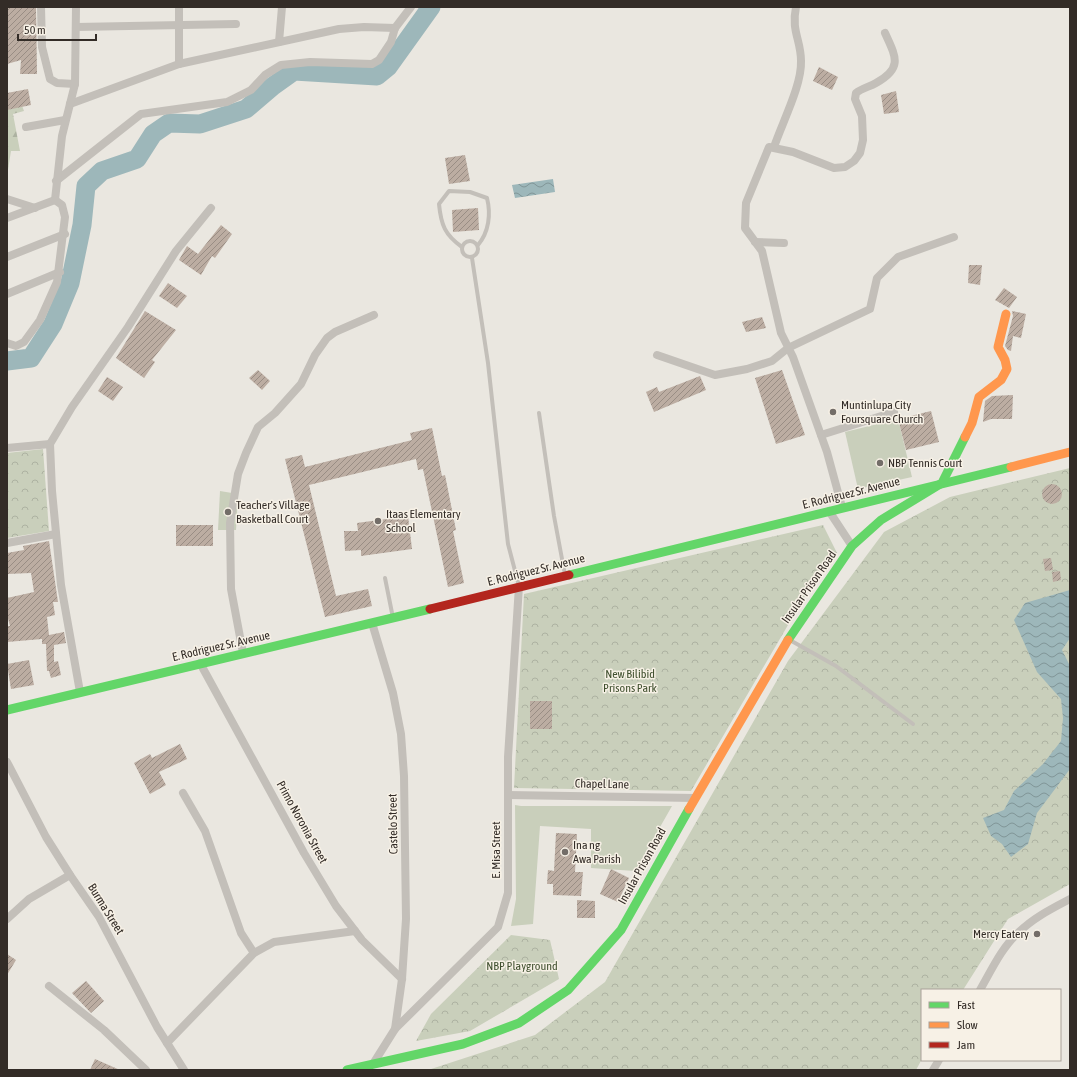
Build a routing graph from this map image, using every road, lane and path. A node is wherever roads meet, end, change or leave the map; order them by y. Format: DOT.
graph roads {
  1 [pos="41,7"];
  2 [pos="76,7"];
  3 [pos="179,7"];
  4 [pos="282,7"];
  5 [pos="410,7"];
  6 [pos="796,7"];
  7 [pos="236,24"];
  8 [pos="179,25"];
  9 [pos="76,27"];
  10 [pos="395,28"];
  11 [pos="886,32"];
  12 [pos="279,42"];
  13 [pos="179,64"];
  14 [pos="75,84"];
  15 [pos="70,104"];
  16 [pos="65,120"];
  17 [pos="26,127"];
  18 [pos="774,147"];
  19 [pos="56,181"];
  20 [pos="7,199"];
  21 [pos="55,200"];
  22 [pos="35,208"];
  23 [pos="211,208"];
  24 [pos="7,218"];
  25 [pos="65,234"];
  26 [pos="954,237"];
  27 [pos="755,242"];
  28 [pos="784,243"];
  29 [pos="478,245"];
  30 [pos="462,247"];
  31 [pos="7,257"];
  32 [pos="472,258"];
  33 [pos="60,272"];
  34 [pos="7,294"];
  35 [pos="1006,314"];
  36 [pos="374,315"];
  37 [pos="7,343"];
  38 [pos="788,348"];
  39 [pos="657,355"];
  40 [pos="894,412"];
  41 [pos="538,413"];
  42 [pos="821,435"];
  43 [pos="50,444"];
  44 [pos="7,448"];
  45 [pos="1070,452"];
  46 [pos="942,483"];
  47 [pos="842,507"];
  48 [pos="830,511"];
  49 [pos="56,534"];
  50 [pos="7,543"];
  51 [pos="852,546"];
  52 [pos="565,575"];
  53 [pos="385,578"];
  54 [pos="519,586"];
  55 [pos="393,618"];
  56 [pos="372,623"];
  57 [pos="788,639"];
  58 [pos="243,653"];
  59 [pos="200,664"];
  60 [pos="80,692"];
  61 [pos="7,710"];
  62 [pos="913,724"];
  63 [pos="7,762"];
  64 [pos="183,793"];
  65 [pos="508,795"];
  66 [pos="695,798"];
  67 [pos="70,875"];
  68 [pos="1070,899"];
  69 [pos="7,919"];
  70 [pos="355,930"];
  71 [pos="254,952"];
  72 [pos="402,979"];
  73 [pos="49,986"];
  74 [pos="981,989"];
  75 [pos="395,1029"];
  76 [pos="167,1043"];
  77 [pos="938,1061"];
  78 [pos="373,1064"];
  79 [pos="146,1070"];
  80 [pos="184,1070"];
  81 [pos="347,1070"];
  82 [pos="933,1070"];
  1 -- 14 [label="street"];
  2 -- 9 [label="street"];
  3 -- 8 [label="street"];
  4 -- 12 [label="street"];
  5 -- 10 [label="street"];
  6 -- 18 [label="street"];
  7 -- 8 [label="street"];
  8 -- 9 [label="street"];
  8 -- 13 [label="street"];
  9 -- 14 [label="street"];
  10 -- 12 [label="street"];
  10 -- 19 [label="street"];
  11 -- 18 [label="street"];
  12 -- 13 [label="street"];
  13 -- 15 [label="street"];
  14 -- 15 [label="street"];
  15 -- 16 [label="street"];
  16 -- 17 [label="street"];
  16 -- 19 [label="street"];
  18 -- 27 [label="street"];
  19 -- 21 [label="street"];
  20 -- 22 [label="street"];
  21 -- 22 [label="street"];
  21 -- 25 [label="street"];
  22 -- 24 [label="street"];
  23 -- 43 [label="street"];
  25 -- 31 [label="street"];
  25 -- 33 [label="street"];
  26 -- 38 [label="street"];
  27 -- 28 [label="street"];
  27 -- 38 [label="street"];
  29 -- 30 [label="lane"];
  29 -- 30 [label="lane"];
  29 -- 32 [label="lane"];
  30 -- 32 [label="lane"];
  32 -- 54 [label="lane"];
  33 -- 34 [label="street"];
  33 -- 37 [label="street"];
  35 -- 46 [label="street"];
  36 -- 58 [label="street"];
  38 -- 39 [label="street"];
  38 -- 42 [label="street"];
  40 -- 42 [label="street"];
  41 -- 52 [label="lane"];
  42 -- 47 [label="street"];
  43 -- 44 [label="street"];
  43 -- 49 [label="street"];
  45 -- 46 [label="street, E. Rodriguez Sr. Avenue"];
  46 -- 47 [label="street, E. Rodriguez Sr. Avenue"];
  46 -- 51 [label="street, Insular Prison Road"];
  47 -- 48 [label="street, E. Rodriguez Sr. Avenue"];
  48 -- 51 [label="street, Insular Prison Road"];
  48 -- 52 [label="street, E. Rodriguez Sr. Avenue"];
  49 -- 50 [label="street"];
  49 -- 60 [label="street"];
  51 -- 57 [label="street, Insular Prison Road"];
  52 -- 54 [label="street, E. Rodriguez Sr. Avenue"];
  53 -- 55 [label="lane"];
  54 -- 55 [label="street, E. Rodriguez Sr. Avenue"];
  54 -- 65 [label="street, E. Misa Street"];
  55 -- 56 [label="street, E. Rodriguez Sr. Avenue"];
  56 -- 58 [label="street, E. Rodriguez Sr. Avenue"];
  56 -- 72 [label="street, Castelo Street"];
  57 -- 62 [label="lane"];
  57 -- 66 [label="street, Insular Prison Road"];
  58 -- 59 [label="street, E. Rodriguez Sr. Avenue"];
  59 -- 60 [label="street, E. Rodriguez Sr. Avenue"];
  59 -- 70 [label="street, Primo Noronia Street"];
  60 -- 61 [label="street, E. Rodriguez Sr. Avenue"];
  63 -- 67 [label="street, Burma Street"];
  64 -- 71 [label="street"];
  65 -- 66 [label="street, Chapel Lane"];
  65 -- 75 [label="street, E. Misa Street"];
  66 -- 78 [label="street, Insular Prison Road"];
  67 -- 69 [label="street"];
  67 -- 76 [label="street, Burma Street"];
  68 -- 74 [label="street"];
  70 -- 71 [label="street"];
  70 -- 72 [label="street, Primo Noronia Street"];
  71 -- 76 [label="street"];
  72 -- 75 [label="street, Castelo Street"];
  73 -- 79 [label="street"];
  75 -- 78 [label="street, E. Misa Street"];
  76 -- 80 [label="street, Burma Street"];
  77 -- 82 [label="street"];
  78 -- 81 [label="street, Insular Prison Road"];
}
